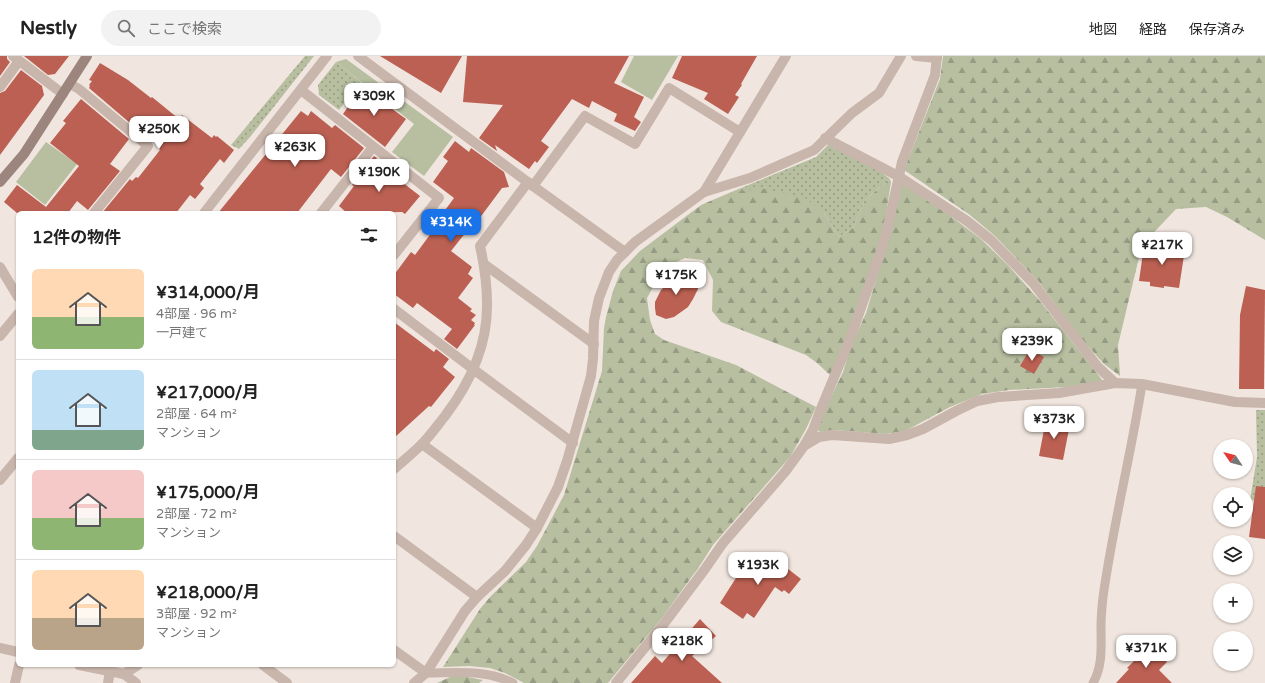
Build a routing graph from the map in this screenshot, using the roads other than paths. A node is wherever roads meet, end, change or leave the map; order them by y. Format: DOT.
graph roads {
  1 [pos="87,56"];
  2 [pos="327,56"];
  3 [pos="358,56"];
  4 [pos="786,56"];
  5 [pos="901,56"];
  6 [pos="916,56"];
  7 [pos="937,57"];
  8 [pos="16,58"];
  9 [pos="70,84"];
  10 [pos="0,86"];
  11 [pos="301,90"];
  12 [pos="63,94"];
  13 [pos="740,132"];
  14 [pos="825,138"];
  15 [pos="373,147"];
  16 [pos="898,176"];
  17 [pos="0,182"];
  18 [pos="530,184"];
  19 [pos="704,192"];
  20 [pos="96,211"];
  21 [pos="206,211"];
  22 [pos="323,211"];
  23 [pos="396,252"];
  24 [pos="625,252"];
  25 [pos="484,264"];
  26 [pos="0,267"];
  27 [pos="16,294"];
  28 [pos="396,311"];
  29 [pos="16,316"];
  30 [pos="0,336"];
  31 [pos="594,344"];
  32 [pos="473,369"];
  33 [pos="1115,384"];
  34 [pos="1142,384"];
  35 [pos="1265,403"];
  36 [pos="573,442"];
  37 [pos="422,444"];
  38 [pos="804,446"];
  39 [pos="16,460"];
  40 [pos="396,462"];
  41 [pos="0,480"];
  42 [pos="538,528"];
  43 [pos="396,537"];
  44 [pos="477,597"];
  45 [pos="0,648"];
  46 [pos="396,651"];
  47 [pos="16,652"];
  48 [pos="19,667"];
  49 [pos="89,667"];
  50 [pos="135,667"];
  51 [pos="266,667"];
  52 [pos="110,672"];
  53 [pos="426,673"];
  54 [pos="124,674"];
  55 [pos="16,683"];
  56 [pos="108,683"];
  57 [pos="136,683"];
  58 [pos="287,683"];
  59 [pos="414,683"];
  60 [pos="513,683"];
  61 [pos="616,683"];
  62 [pos="1093,683"];
  1 -- 9 [label="street"];
  2 -- 11 [label="street"];
  3 -- 18 [label="street"];
  4 -- 13 [label="street"];
  5 -- 14 [label="street"];
  6 -- 7 [label="street"];
  7 -- 16 [label="street"];
  8 -- 10 [label="street"];
  8 -- 12 [label="street"];
  9 -- 12 [label="street"];
  9 -- 20 [label="street"];
  11 -- 15 [label="street"];
  11 -- 21 [label="street"];
  12 -- 17 [label="street"];
  13 -- 18 [label="street"];
  13 -- 19 [label="street"];
  14 -- 16 [label="street"];
  14 -- 19 [label="street"];
  15 -- 22 [label="street"];
  15 -- 23 [label="street"];
  16 -- 33 [label="street"];
  16 -- 38 [label="street"];
  18 -- 24 [label="street"];
  18 -- 25 [label="street"];
  19 -- 24 [label="street"];
  24 -- 31 [label="street"];
  25 -- 31 [label="street"];
  25 -- 32 [label="street"];
  26 -- 27 [label="street"];
  28 -- 32 [label="street"];
  29 -- 30 [label="street"];
  31 -- 36 [label="street"];
  32 -- 36 [label="street"];
  32 -- 37 [label="street"];
  33 -- 34 [label="street"];
  33 -- 38 [label="street"];
  34 -- 35 [label="street"];
  34 -- 62 [label="lane"];
  36 -- 42 [label="street"];
  37 -- 40 [label="street"];
  37 -- 42 [label="street"];
  38 -- 61 [label="street"];
  39 -- 41 [label="street"];
  42 -- 44 [label="street"];
  43 -- 44 [label="street"];
  44 -- 53 [label="street"];
  45 -- 47 [label="street"];
  46 -- 53 [label="street"];
  48 -- 55 [label="street"];
  49 -- 52 [label="street"];
  50 -- 54 [label="street"];
  51 -- 58 [label="street"];
  52 -- 54 [label="street"];
  52 -- 56 [label="street"];
  53 -- 59 [label="street"];
  53 -- 60 [label="lane"];
  54 -- 57 [label="street"];
}
